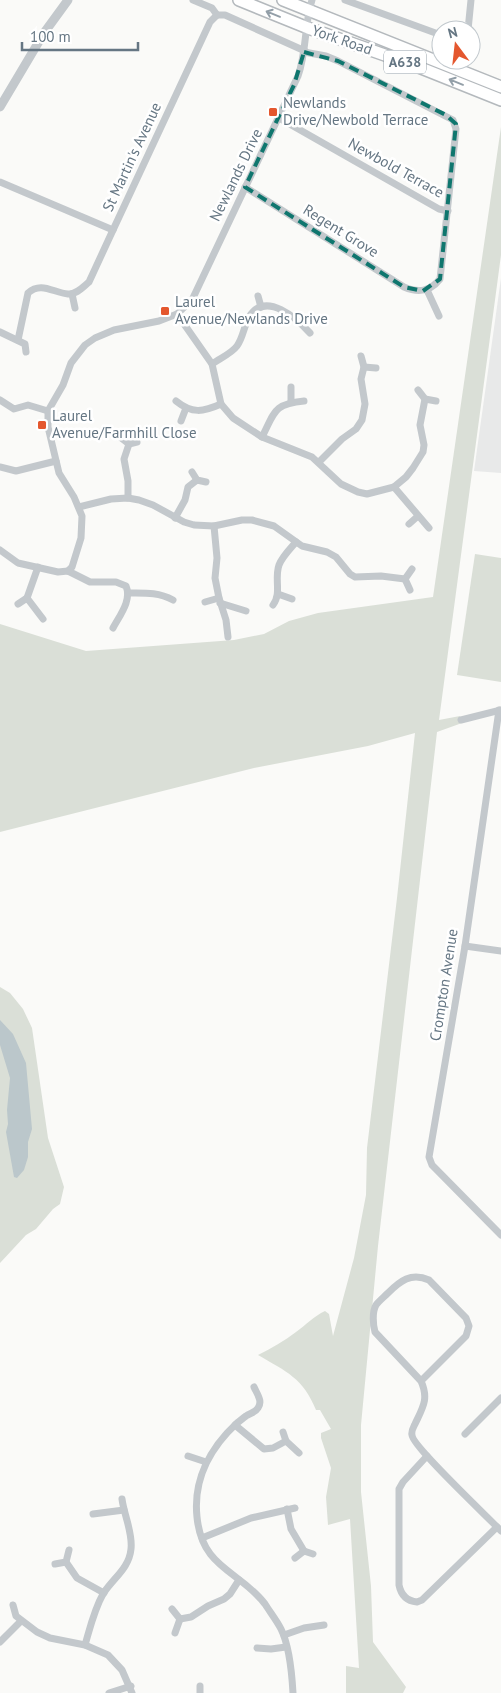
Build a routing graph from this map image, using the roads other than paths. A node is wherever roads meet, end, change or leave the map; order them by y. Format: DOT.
graph roads {
  1 [pos="68,0"];
  2 [pos="193,0"];
  3 [pos="239,0"];
  4 [pos="283,0"];
  5 [pos="345,0"];
  6 [pos="471,0"];
  7 [pos="359,3"];
  8 [pos="310,5"];
  9 [pos="217,15"];
  10 [pos="469,20"];
  11 [pos="308,28"];
  12 [pos="431,31"];
  13 [pos="305,51"];
  14 [pos="501,87"];
  15 [pos="501,100"];
  16 [pos="0,107"];
  17 [pos="279,118"];
  18 [pos="0,182"];
  19 [pos="245,187"];
  20 [pos="448,212"];
  21 [pos="113,230"];
  22 [pos="425,290"];
  23 [pos="72,294"];
  24 [pos="258,296"];
  25 [pos="261,307"];
  26 [pos="75,308"];
  27 [pos="177,314"];
  28 [pos="440,316"];
  29 [pos="0,332"];
  30 [pos="310,333"];
  31 [pos="18,340"];
  32 [pos="26,352"];
  33 [pos="361,356"];
  34 [pos="212,364"];
  35 [pos="364,367"];
  36 [pos="376,368"];
  37 [pos="291,387"];
  38 [pos="418,390"];
  39 [pos="425,399"];
  40 [pos="176,400"];
  41 [pos="304,400"];
  42 [pos="436,401"];
  43 [pos="2,402"];
  44 [pos="292,402"];
  45 [pos="221,404"];
  46 [pos="186,408"];
  47 [pos="0,410"];
  48 [pos="48,411"];
  49 [pos="181,421"];
  50 [pos="120,437"];
  51 [pos="262,437"];
  52 [pos="137,442"];
  53 [pos="129,444"];
  54 [pos="56,460"];
  55 [pos="319,462"];
  56 [pos="0,467"];
  57 [pos="192,472"];
  58 [pos="197,480"];
  59 [pos="206,482"];
  60 [pos="394,487"];
  61 [pos="128,498"];
  62 [pos="79,507"];
  63 [pos="418,516"];
  64 [pos="175,518"];
  65 [pos="409,524"];
  66 [pos="214,526"];
  67 [pos="429,528"];
  68 [pos="296,542"];
  69 [pos="0,550"];
  70 [pos="38,567"];
  71 [pos="412,569"];
  72 [pos="68,571"];
  73 [pos="405,579"];
  74 [pos="410,590"];
  75 [pos="128,593"];
  76 [pos="278,594"];
  77 [pos="28,598"];
  78 [pos="292,599"];
  79 [pos="173,600"];
  80 [pos="219,601"];
  81 [pos="204,602"];
  82 [pos="18,604"];
  83 [pos="273,605"];
  84 [pos="246,611"];
  85 [pos="43,619"];
  86 [pos="114,628"];
  87 [pos="228,637"];
  88 [pos="500,710"];
  89 [pos="461,720"];
  90 [pos="465,946"];
  91 [pos="501,951"];
  92 [pos="501,1235"];
  93 [pos="421,1381"];
  94 [pos="254,1387"];
  95 [pos="501,1398"];
  96 [pos="235,1426"];
  97 [pos="282,1432"];
  98 [pos="465,1434"];
  99 [pos="286,1441"];
  100 [pos="299,1453"];
  101 [pos="188,1456"];
  102 [pos="427,1456"];
  103 [pos="206,1462"];
  104 [pos="122,1499"];
  105 [pos="295,1508"];
  106 [pos="287,1509"];
  107 [pos="124,1510"];
  108 [pos="93,1514"];
  109 [pos="499,1529"];
  110 [pos="202,1538"];
  111 [pos="69,1550"];
  112 [pos="304,1551"];
  113 [pos="313,1554"];
  114 [pos="295,1558"];
  115 [pos="66,1562"];
  116 [pos="55,1564"];
  117 [pos="239,1580"];
  118 [pos="104,1593"];
  119 [pos="13,1605"];
  120 [pos="172,1609"];
  121 [pos="180,1619"];
  122 [pos="21,1621"];
  123 [pos="324,1625"];
  124 [pos="175,1633"];
  125 [pos="284,1635"];
  126 [pos="0,1642"];
  127 [pos="85,1645"];
  128 [pos="286,1647"];
  129 [pos="257,1648"];
  130 [pos="131,1689"];
  131 [pos="109,1693"];
  132 [pos="293,1693"];
  1 -- 16 [label="street"];
  2 -- 9 [label="street"];
  11 -- 3 [label="highway, York Road / A638, one-way"];
  4 -- 8 [label="highway, York Road / A638"];
  5 -- 7 [label="street"];
  6 -- 10 [label="street"];
  7 -- 12 [label="street"];
  8 -- 11 [label="street, Newlands Drive"];
  8 -- 14 [label="highway, York Road / A638"];
  9 -- 13 [label="street"];
  9 -- 21 [label="street, St Martin's Avenue"];
  11 -- 13 [label="street, Newlands Drive"];
  15 -- 11 [label="highway, York Road / A638, one-way"];
  13 -- 17 [label="street, Newlands Drive"];
  13 -- 20 [label="street"];
  17 -- 19 [label="street, Newlands Drive"];
  17 -- 20 [label="street, Newbold Terrace"];
  18 -- 21 [label="street, St Martin's Avenue"];
  19 -- 22 [label="street, Regent Grove"];
  19 -- 27 [label="street, Newlands Drive"];
  20 -- 22 [label="street"];
  21 -- 23 [label="street"];
  22 -- 28 [label="street"];
  23 -- 26 [label="street"];
  23 -- 31 [label="street"];
  24 -- 25 [label="street"];
  25 -- 30 [label="street"];
  25 -- 34 [label="street"];
  27 -- 34 [label="street"];
  27 -- 48 [label="street"];
  29 -- 31 [label="street"];
  31 -- 32 [label="street"];
  33 -- 35 [label="street"];
  34 -- 45 [label="street"];
  35 -- 36 [label="street"];
  35 -- 55 [label="street"];
  37 -- 44 [label="street"];
  38 -- 39 [label="street"];
  39 -- 42 [label="street"];
  39 -- 60 [label="street"];
  40 -- 46 [label="street"];
  41 -- 44 [label="street"];
  43 -- 47 [label="street"];
  43 -- 48 [label="street"];
  44 -- 51 [label="street"];
  45 -- 46 [label="street"];
  45 -- 51 [label="street"];
  46 -- 49 [label="street"];
  48 -- 54 [label="street"];
  50 -- 53 [label="street"];
  51 -- 55 [label="street"];
  52 -- 53 [label="street"];
  53 -- 61 [label="street"];
  54 -- 56 [label="street"];
  54 -- 62 [label="street"];
  55 -- 60 [label="street"];
  57 -- 58 [label="street"];
  58 -- 59 [label="street"];
  58 -- 64 [label="street"];
  60 -- 63 [label="street"];
  61 -- 62 [label="street"];
  61 -- 64 [label="street"];
  62 -- 72 [label="street"];
  63 -- 65 [label="street"];
  63 -- 67 [label="street"];
  64 -- 66 [label="street"];
  66 -- 68 [label="street"];
  66 -- 80 [label="street"];
  68 -- 73 [label="street"];
  68 -- 76 [label="street"];
  69 -- 70 [label="street"];
  70 -- 72 [label="street"];
  70 -- 77 [label="street"];
  71 -- 73 [label="street"];
  72 -- 75 [label="street"];
  73 -- 74 [label="street"];
  75 -- 79 [label="street"];
  75 -- 86 [label="street"];
  76 -- 78 [label="street"];
  76 -- 83 [label="street"];
  77 -- 82 [label="street"];
  77 -- 85 [label="street"];
  80 -- 81 [label="street"];
  80 -- 84 [label="street"];
  80 -- 87 [label="street"];
  88 -- 89 [label="street"];
  88 -- 90 [label="street, Crompton Avenue"];
  90 -- 91 [label="street"];
  90 -- 92 [label="street, Crompton Avenue"];
  93 -- 93 [label="street"];
  93 -- 102 [label="street"];
  94 -- 96 [label="street"];
  95 -- 98 [label="street"];
  96 -- 99 [label="street"];
  96 -- 103 [label="street"];
  97 -- 99 [label="street"];
  99 -- 100 [label="street"];
  101 -- 103 [label="street"];
  102 -- 109 [label="street"];
  102 -- 109 [label="street"];
  103 -- 110 [label="street"];
  104 -- 107 [label="street"];
  105 -- 106 [label="street"];
  106 -- 110 [label="street"];
  106 -- 112 [label="street"];
  107 -- 108 [label="street"];
  107 -- 118 [label="street"];
  110 -- 117 [label="street"];
  111 -- 115 [label="street"];
  112 -- 113 [label="street"];
  112 -- 114 [label="street"];
  115 -- 116 [label="street"];
  115 -- 118 [label="street"];
  117 -- 121 [label="street"];
  117 -- 125 [label="street"];
  118 -- 127 [label="street"];
  119 -- 122 [label="street"];
  120 -- 121 [label="street"];
  121 -- 124 [label="street"];
  122 -- 126 [label="street"];
  122 -- 127 [label="street"];
  123 -- 125 [label="street"];
  125 -- 128 [label="street"];
  127 -- 130 [label="street"];
  128 -- 129 [label="street"];
  128 -- 132 [label="street"];
  130 -- 131 [label="street"];
}
